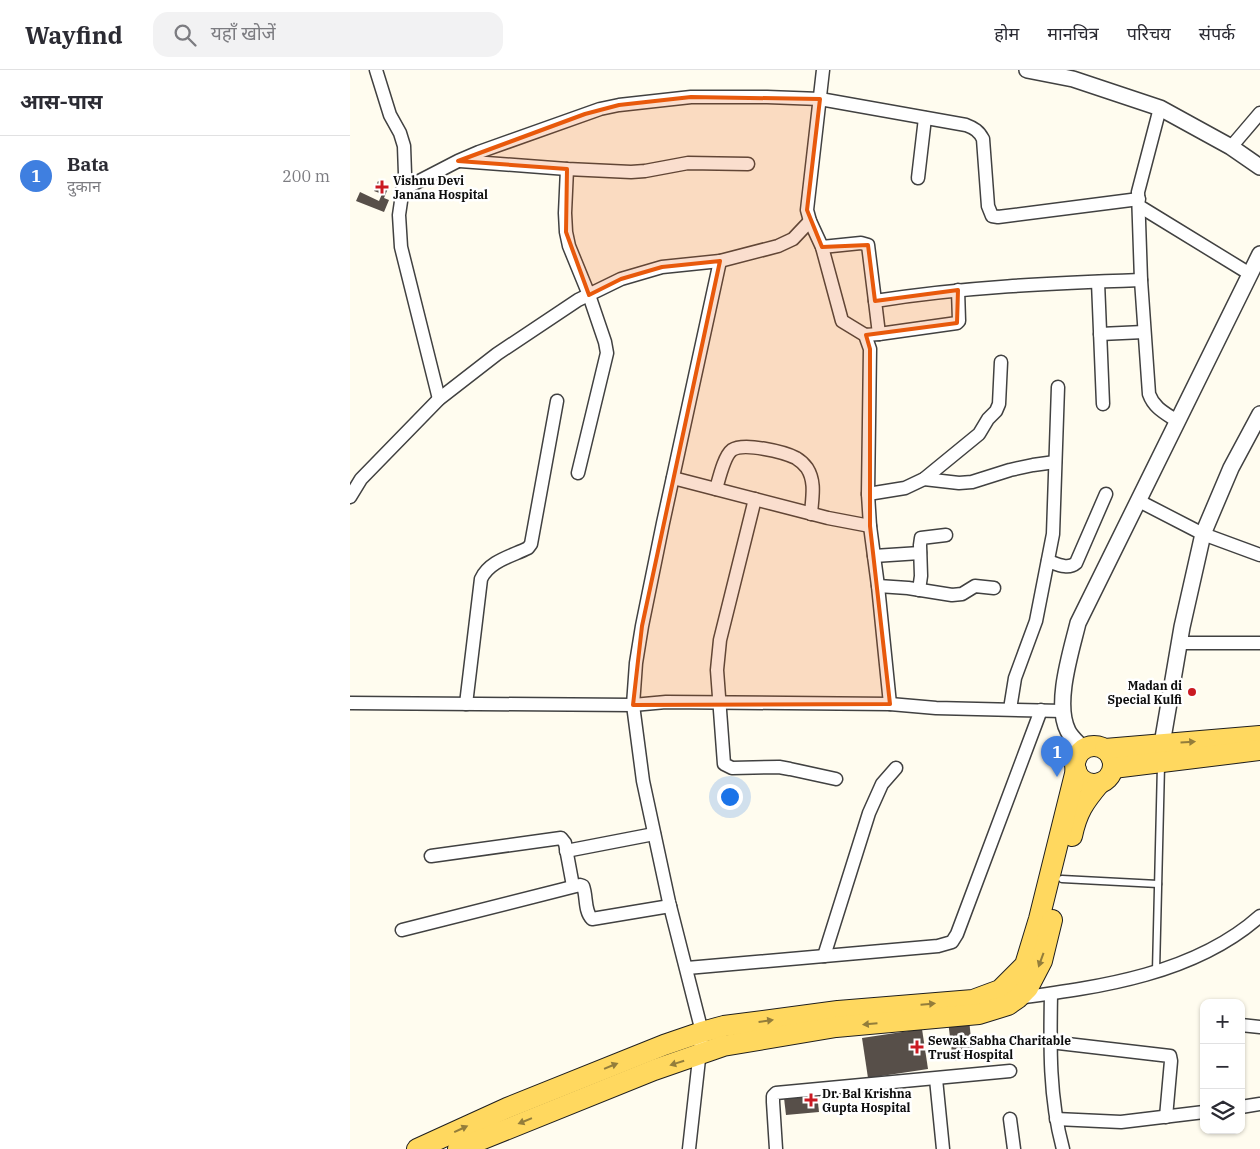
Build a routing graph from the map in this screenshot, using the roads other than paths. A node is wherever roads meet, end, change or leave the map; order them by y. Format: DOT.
graph roads {
  1 [pos="376,70"];
  2 [pos="823,70"];
  3 [pos="1027,70"];
  4 [pos="820,99"];
  5 [pos="1160,108"];
  6 [pos="1260,113"];
  7 [pos="925,118"];
  8 [pos="1231,147"];
  9 [pos="458,161"];
  10 [pos="748,164"];
  11 [pos="1260,167"];
  12 [pos="567,169"];
  13 [pos="918,178"];
  14 [pos="402,190"];
  15 [pos="1139,202"];
  16 [pos="810,221"];
  17 [pos="822,247"];
  18 [pos="1260,254"];
  19 [pos="720,261"];
  20 [pos="1250,274"];
  21 [pos="1141,280"];
  22 [pos="1098,282"];
  23 [pos="958,290"];
  24 [pos="589,295"];
  25 [pos="875,301"];
  26 [pos="1144,332"];
  27 [pos="879,334"];
  28 [pos="1100,334"];
  29 [pos="865,335"];
  30 [pos="1001,362"];
  31 [pos="1058,387"];
  32 [pos="438,399"];
  33 [pos="557,401"];
  34 [pos="1103,404"];
  35 [pos="1260,414"];
  36 [pos="1177,420"];
  37 [pos="1055,462"];
  38 [pos="578,473"];
  39 [pos="673,478"];
  40 [pos="924,479"];
  41 [pos="716,489"];
  42 [pos="868,494"];
  43 [pos="1106,494"];
  44 [pos="350,497"];
  45 [pos="755,499"];
  46 [pos="1139,501"];
  47 [pos="811,514"];
  48 [pos="870,526"];
  49 [pos="1203,534"];
  50 [pos="946,535"];
  51 [pos="920,552"];
  52 [pos="1260,555"];
  53 [pos="874,556"];
  54 [pos="1048,561"];
  55 [pos="878,586"];
  56 [pos="994,588"];
  57 [pos="919,590"];
  58 [pos="1179,643"];
  59 [pos="1260,643"];
  60 [pos="719,702"];
  61 [pos="350,703"];
  62 [pos="466,704"];
  63 [pos="890,704"];
  64 [pos="633,705"];
  65 [pos="1010,709"];
  66 [pos="1041,710"];
  67 [pos="1063,711"];
  68 [pos="1260,736"];
  69 [pos="1083,749"];
  70 [pos="1104,749"];
  71 [pos="1260,750"];
  72 [pos="1161,753"];
  73 [pos="896,768"];
  74 [pos="1113,768"];
  75 [pos="1076,770"];
  76 [pos="836,779"];
  77 [pos="1100,783"];
  78 [pos="654,834"];
  79 [pos="566,851"];
  80 [pos="432,856"];
  81 [pos="1062,879"];
  82 [pos="1158,884"];
  83 [pos="573,886"];
  84 [pos="670,906"];
  85 [pos="1260,916"];
  86 [pos="402,930"];
  87 [pos="824,956"];
  88 [pos="687,968"];
  89 [pos="1156,971"];
  90 [pos="1051,994"];
  91 [pos="1018,998"];
  92 [pos="1245,1025"];
  93 [pos="1260,1027"];
  94 [pos="702,1032"];
  95 [pos="1050,1042"];
  96 [pos="700,1055"];
  97 [pos="1010,1071"];
  98 [pos="936,1079"];
  99 [pos="1260,1104"];
  100 [pos="1245,1106"];
  101 [pos="1200,1113"];
  102 [pos="1166,1117"];
  103 [pos="1010,1118"];
  104 [pos="1056,1119"];
  105 [pos="417,1149"];
  106 [pos="458,1149"];
  107 [pos="689,1149"];
  108 [pos="776,1149"];
  109 [pos="943,1149"];
  110 [pos="1014,1149"];
  111 [pos="1063,1149"];
  1 -- 14 [label="street"];
  2 -- 4 [label="street"];
  3 -- 5 [label="street"];
  4 -- 7 [label="street"];
  4 -- 9 [label="street"];
  4 -- 16 [label="street"];
  5 -- 8 [label="street"];
  5 -- 15 [label="street"];
  6 -- 8 [label="street"];
  7 -- 13 [label="street"];
  7 -- 15 [label="street"];
  8 -- 11 [label="street"];
  9 -- 12 [label="street"];
  9 -- 14 [label="street"];
  10 -- 12 [label="street"];
  12 -- 24 [label="street"];
  14 -- 32 [label="street"];
  15 -- 20 [label="street"];
  15 -- 21 [label="street"];
  16 -- 17 [label="street"];
  16 -- 19 [label="street"];
  17 -- 25 [label="street"];
  17 -- 29 [label="street"];
  18 -- 20 [label="street"];
  19 -- 24 [label="street"];
  19 -- 39 [label="street"];
  20 -- 36 [label="street"];
  21 -- 22 [label="street"];
  21 -- 26 [label="street"];
  22 -- 23 [label="street"];
  22 -- 28 [label="street"];
  23 -- 25 [label="street"];
  23 -- 27 [label="street"];
  24 -- 32 [label="street"];
  24 -- 38 [label="street"];
  25 -- 27 [label="street"];
  26 -- 28 [label="street"];
  26 -- 36 [label="street"];
  27 -- 29 [label="street"];
  28 -- 34 [label="street"];
  29 -- 42 [label="street"];
  30 -- 40 [label="street"];
  31 -- 37 [label="street"];
  32 -- 44 [label="street"];
  33 -- 62 [label="street"];
  35 -- 49 [label="street"];
  36 -- 46 [label="street"];
  37 -- 40 [label="street"];
  37 -- 54 [label="street"];
  39 -- 41 [label="street"];
  39 -- 64 [label="street"];
  40 -- 42 [label="street"];
  41 -- 45 [label="street"];
  41 -- 47 [label="street"];
  42 -- 48 [label="street"];
  43 -- 54 [label="street"];
  45 -- 47 [label="street"];
  45 -- 60 [label="street"];
  46 -- 49 [label="street"];
  46 -- 67 [label="street"];
  47 -- 48 [label="street"];
  48 -- 53 [label="street"];
  49 -- 52 [label="street"];
  49 -- 58 [label="street"];
  50 -- 51 [label="street"];
  51 -- 53 [label="street"];
  51 -- 57 [label="street"];
  53 -- 55 [label="street"];
  54 -- 65 [label="street"];
  55 -- 57 [label="street"];
  55 -- 63 [label="street"];
  56 -- 57 [label="street"];
  58 -- 59 [label="street"];
  58 -- 72 [label="street"];
  60 -- 63 [label="street"];
  60 -- 64 [label="street"];
  60 -- 76 [label="street"];
  61 -- 62 [label="street"];
  62 -- 64 [label="street"];
  63 -- 65 [label="street"];
  64 -- 78 [label="street"];
  65 -- 66 [label="street"];
  66 -- 67 [label="street"];
  66 -- 87 [label="street"];
  67 -- 69 [label="street"];
  72 -- 68 [label="main road, one-way"];
  69 -- 70 [label="main road"];
  69 -- 75 [label="main road"];
  70 -- 72 [label="main road"];
  70 -- 74 [label="main road"];
  71 -- 72 [label="main road"];
  72 -- 74 [label="main road"];
  72 -- 82 [label="lane"];
  73 -- 87 [label="street"];
  74 -- 77 [label="main road"];
  75 -- 77 [label="main road"];
  94 -- 75 [label="main road, one-way"];
  77 -- 81 [label="main road"];
  78 -- 79 [label="street"];
  78 -- 84 [label="street"];
  79 -- 80 [label="street"];
  79 -- 83 [label="street"];
  81 -- 82 [label="lane"];
  81 -- 91 [label="main road, one-way"];
  82 -- 89 [label="lane"];
  83 -- 84 [label="street"];
  83 -- 86 [label="street"];
  84 -- 88 [label="street"];
  85 -- 89 [label="street"];
  87 -- 88 [label="street"];
  88 -- 94 [label="street"];
  89 -- 90 [label="street"];
  90 -- 91 [label="street"];
  90 -- 95 [label="street"];
  91 -- 96 [label="main road, one-way"];
  92 -- 93 [label="street"];
  94 -- 96 [label="street"];
  105 -- 94 [label="main road, one-way"];
  95 -- 102 [label="street"];
  95 -- 104 [label="street"];
  96 -- 106 [label="main road, one-way"];
  96 -- 107 [label="street"];
  97 -- 98 [label="street"];
  98 -- 108 [label="street"];
  98 -- 109 [label="street"];
  99 -- 100 [label="street"];
  101 -- 102 [label="street"];
  102 -- 104 [label="street"];
  103 -- 110 [label="street"];
  104 -- 111 [label="street"];
}
